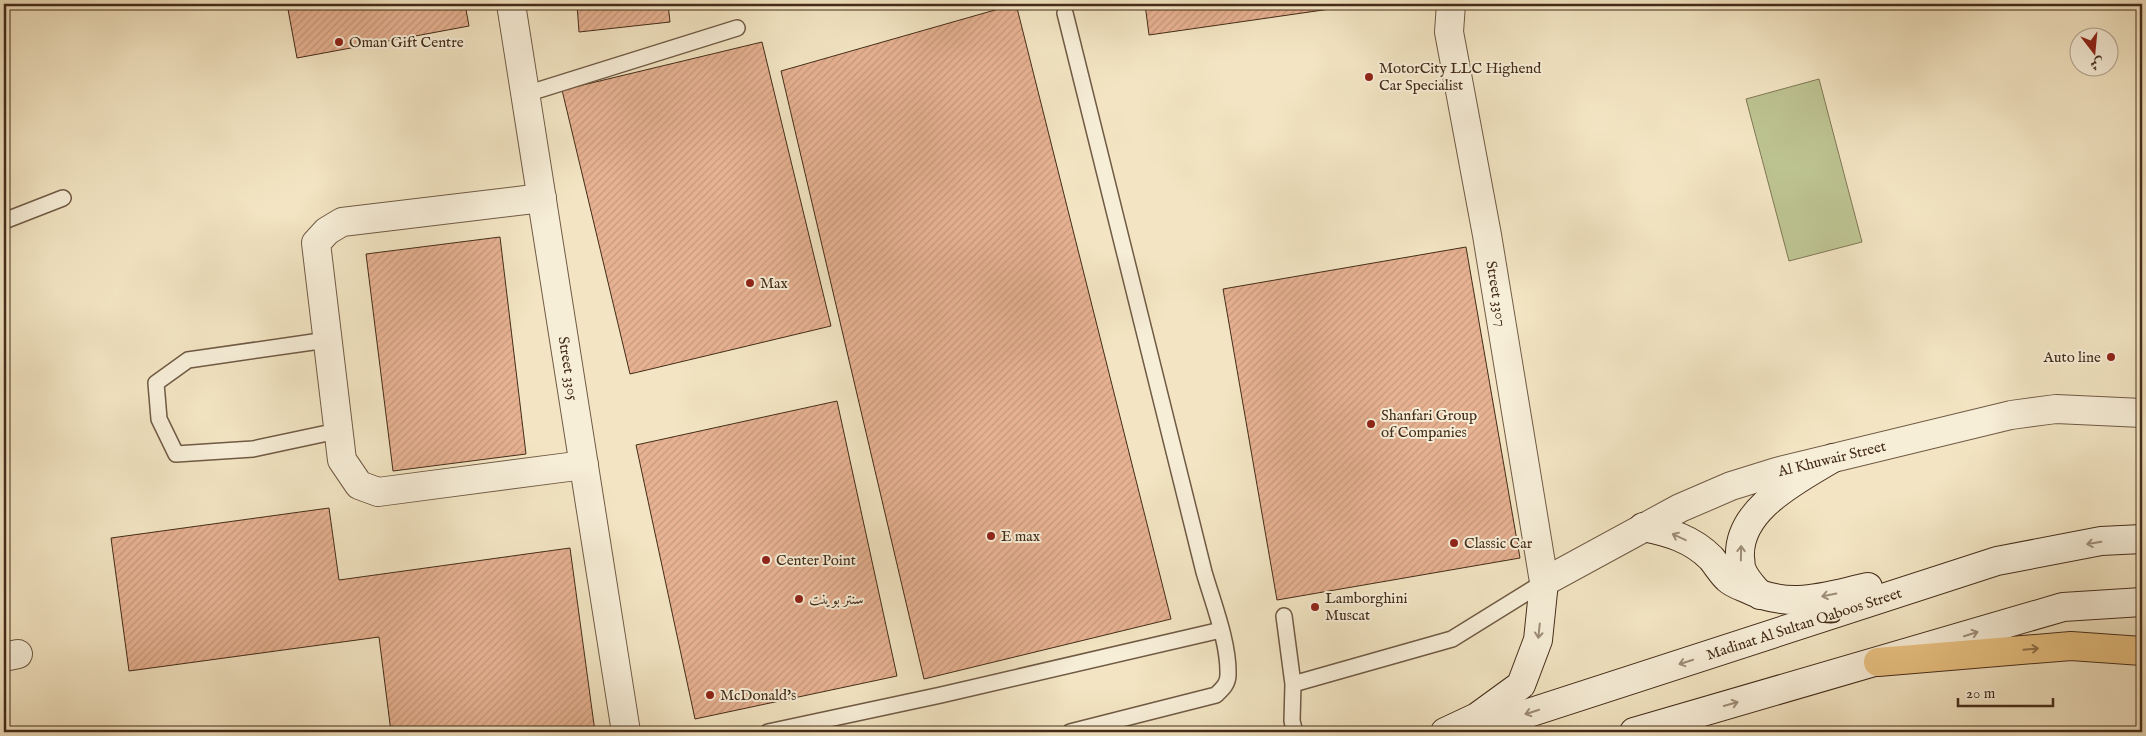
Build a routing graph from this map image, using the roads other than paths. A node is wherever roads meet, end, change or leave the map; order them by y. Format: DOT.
graph roads {
  1 [pos="511,4"];
  2 [pos="1451,4"];
  3 [pos="1065,14"];
  4 [pos="738,28"];
  5 [pos="526,94"];
  6 [pos="63,198"];
  7 [pos="542,198"];
  8 [pos="4,221"];
  9 [pos="327,340"];
  10 [pos="2142,412"];
  11 [pos="338,431"];
  12 [pos="1833,458"];
  13 [pos="584,464"];
  14 [pos="1643,527"];
  15 [pos="2142,539"];
  16 [pos="1997,561"];
  17 [pos="1544,582"];
  18 [pos="1760,595"];
  19 [pos="2142,602"];
  20 [pos="1284,616"];
  21 [pos="1221,630"];
  22 [pos="2142,652"];
  23 [pos="1878,662"];
  24 [pos="1293,684"];
  25 [pos="626,732"];
  26 [pos="768,732"];
  27 [pos="1070,732"];
  28 [pos="1295,732"];
  29 [pos="1445,732"];
  30 [pos="1470,732"];
  31 [pos="1634,732"];
  1 -- 5 [label="street, Street 3305"];
  2 -- 17 [label="street, Street 3307"];
  3 -- 21 [label="lane"];
  4 -- 5 [label="lane"];
  5 -- 7 [label="street, Street 3305"];
  6 -- 8 [label="lane"];
  7 -- 9 [label="street"];
  7 -- 13 [label="street, Street 3305"];
  9 -- 11 [label="street"];
  9 -- 11 [label="lane"];
  10 -- 12 [label="street, Al Khuwair Street"];
  11 -- 13 [label="street"];
  12 -- 14 [label="street, Al Khuwair Street"];
  18 -- 12 [label="street, one-way"];
  13 -- 25 [label="street, Street 3305"];
  14 -- 17 [label="street, Al Khuwair Street"];
  18 -- 14 [label="street, one-way"];
  15 -- 16 [label="street, Madinat Al Sultan Qaboos Street, one-way"];
  16 -- 18 [label="street, one-way"];
  16 -- 30 [label="street, Madinat Al Sultan Qaboos Street, one-way"];
  17 -- 24 [label="lane"];
  17 -- 29 [label="street, Street 3307, one-way"];
  23 -- 19 [label="street, one-way"];
  20 -- 24 [label="lane"];
  21 -- 26 [label="lane"];
  21 -- 27 [label="lane"];
  23 -- 22 [label="highway, one-way"];
  31 -- 23 [label="street, one-way"];
  24 -- 28 [label="lane"];
}
